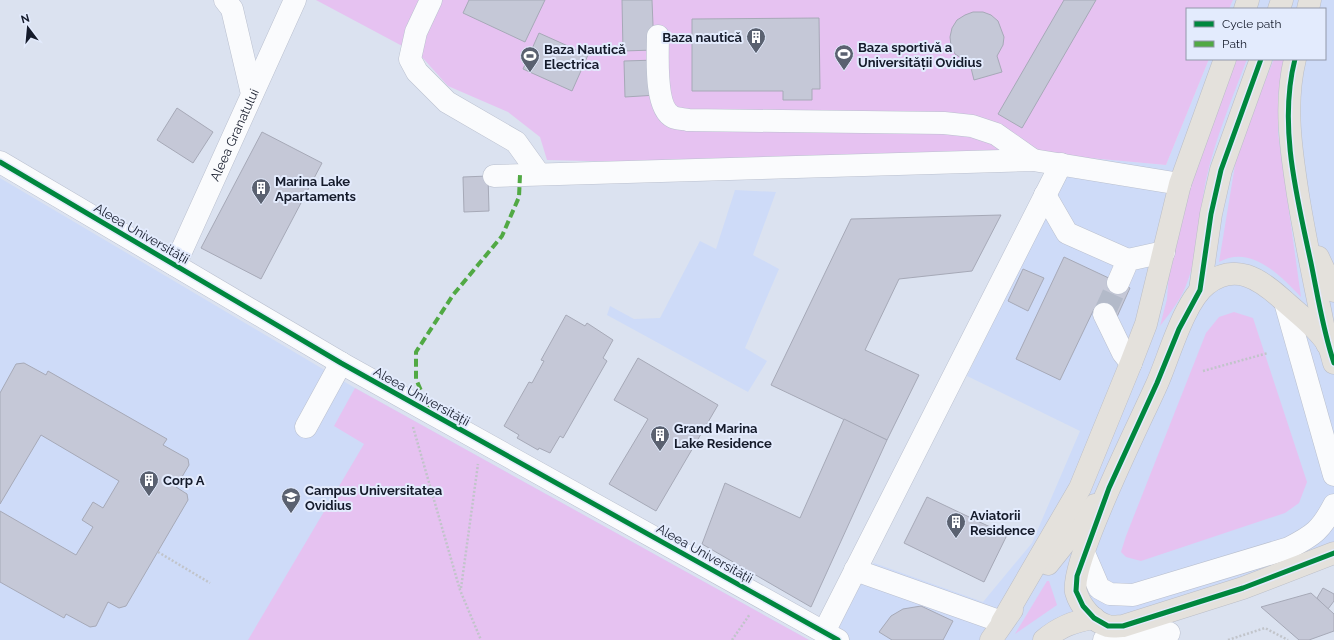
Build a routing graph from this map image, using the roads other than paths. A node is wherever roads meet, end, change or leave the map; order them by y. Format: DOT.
graph roads {
  1 [pos="225,0"];
  2 [pos="431,0"];
  3 [pos="294,2"];
  4 [pos="658,36"];
  5 [pos="1226,60"];
  6 [pos="1261,60"];
  7 [pos="1295,60"];
  8 [pos="252,94"];
  9 [pos="1033,160"];
  10 [pos="0,162"];
  11 [pos="1061,164"];
  12 [pos="539,174"];
  13 [pos="494,176"];
  14 [pos="1180,184"];
  15 [pos="1045,195"];
  16 [pos="1303,226"];
  17 [pos="1164,252"];
  18 [pos="1128,260"];
  19 [pos="174,265"];
  20 [pos="1118,282"];
  21 [pos="1200,290"];
  22 [pos="1334,291"];
  23 [pos="1285,302"];
  24 [pos="1104,314"];
  25 [pos="1331,354"];
  26 [pos="341,363"];
  27 [pos="1131,363"];
  28 [pos="306,426"];
  29 [pos="1334,475"];
  30 [pos="1109,488"];
  31 [pos="1334,505"];
  32 [pos="1084,553"];
  33 [pos="1333,554"];
  34 [pos="855,570"];
  35 [pos="1094,618"];
  36 [pos="1002,622"];
  37 [pos="1170,629"];
  38 [pos="831,636"];
  39 [pos="991,640"];
  40 [pos="1044,640"];
  41 [pos="1104,640"];
  1 -- 8 [label="street"];
  2 -- 12 [label="street"];
  3 -- 8 [label="street, Aleea Granatului"];
  4 -- 9 [label="street"];
  5 -- 14 [label="main road"];
  6 -- 21 [label="main road"];
  7 -- 16 [label="main road"];
  8 -- 19 [label="street, Aleea Granatului"];
  9 -- 11 [label="street"];
  9 -- 12 [label="street"];
  10 -- 19 [label="street, Aleea Universității"];
  11 -- 14 [label="street"];
  11 -- 15 [label="street"];
  12 -- 13 [label="street"];
  14 -- 17 [label="main road"];
  15 -- 18 [label="street"];
  15 -- 34 [label="street"];
  16 -- 22 [label="main road"];
  16 -- 25 [label="main road"];
  17 -- 18 [label="street"];
  17 -- 27 [label="main road"];
  18 -- 20 [label="street"];
  19 -- 26 [label="street, Aleea Universității"];
  21 -- 23 [label="main road"];
  21 -- 30 [label="main road"];
  23 -- 25 [label="main road"];
  23 -- 29 [label="street"];
  24 -- 27 [label="street"];
  26 -- 28 [label="street"];
  26 -- 38 [label="street, Aleea Universității"];
  27 -- 36 [label="main road"];
  30 -- 32 [label="main road"];
  30 -- 36 [label="main road"];
  31 -- 32 [label="street"];
  32 -- 35 [label="main road"];
  33 -- 37 [label="main road"];
  34 -- 36 [label="street"];
  34 -- 38 [label="street"];
  35 -- 37 [label="main road"];
  35 -- 40 [label="main road"];
  36 -- 39 [label="main road"];
  37 -- 41 [label="street"];
}
